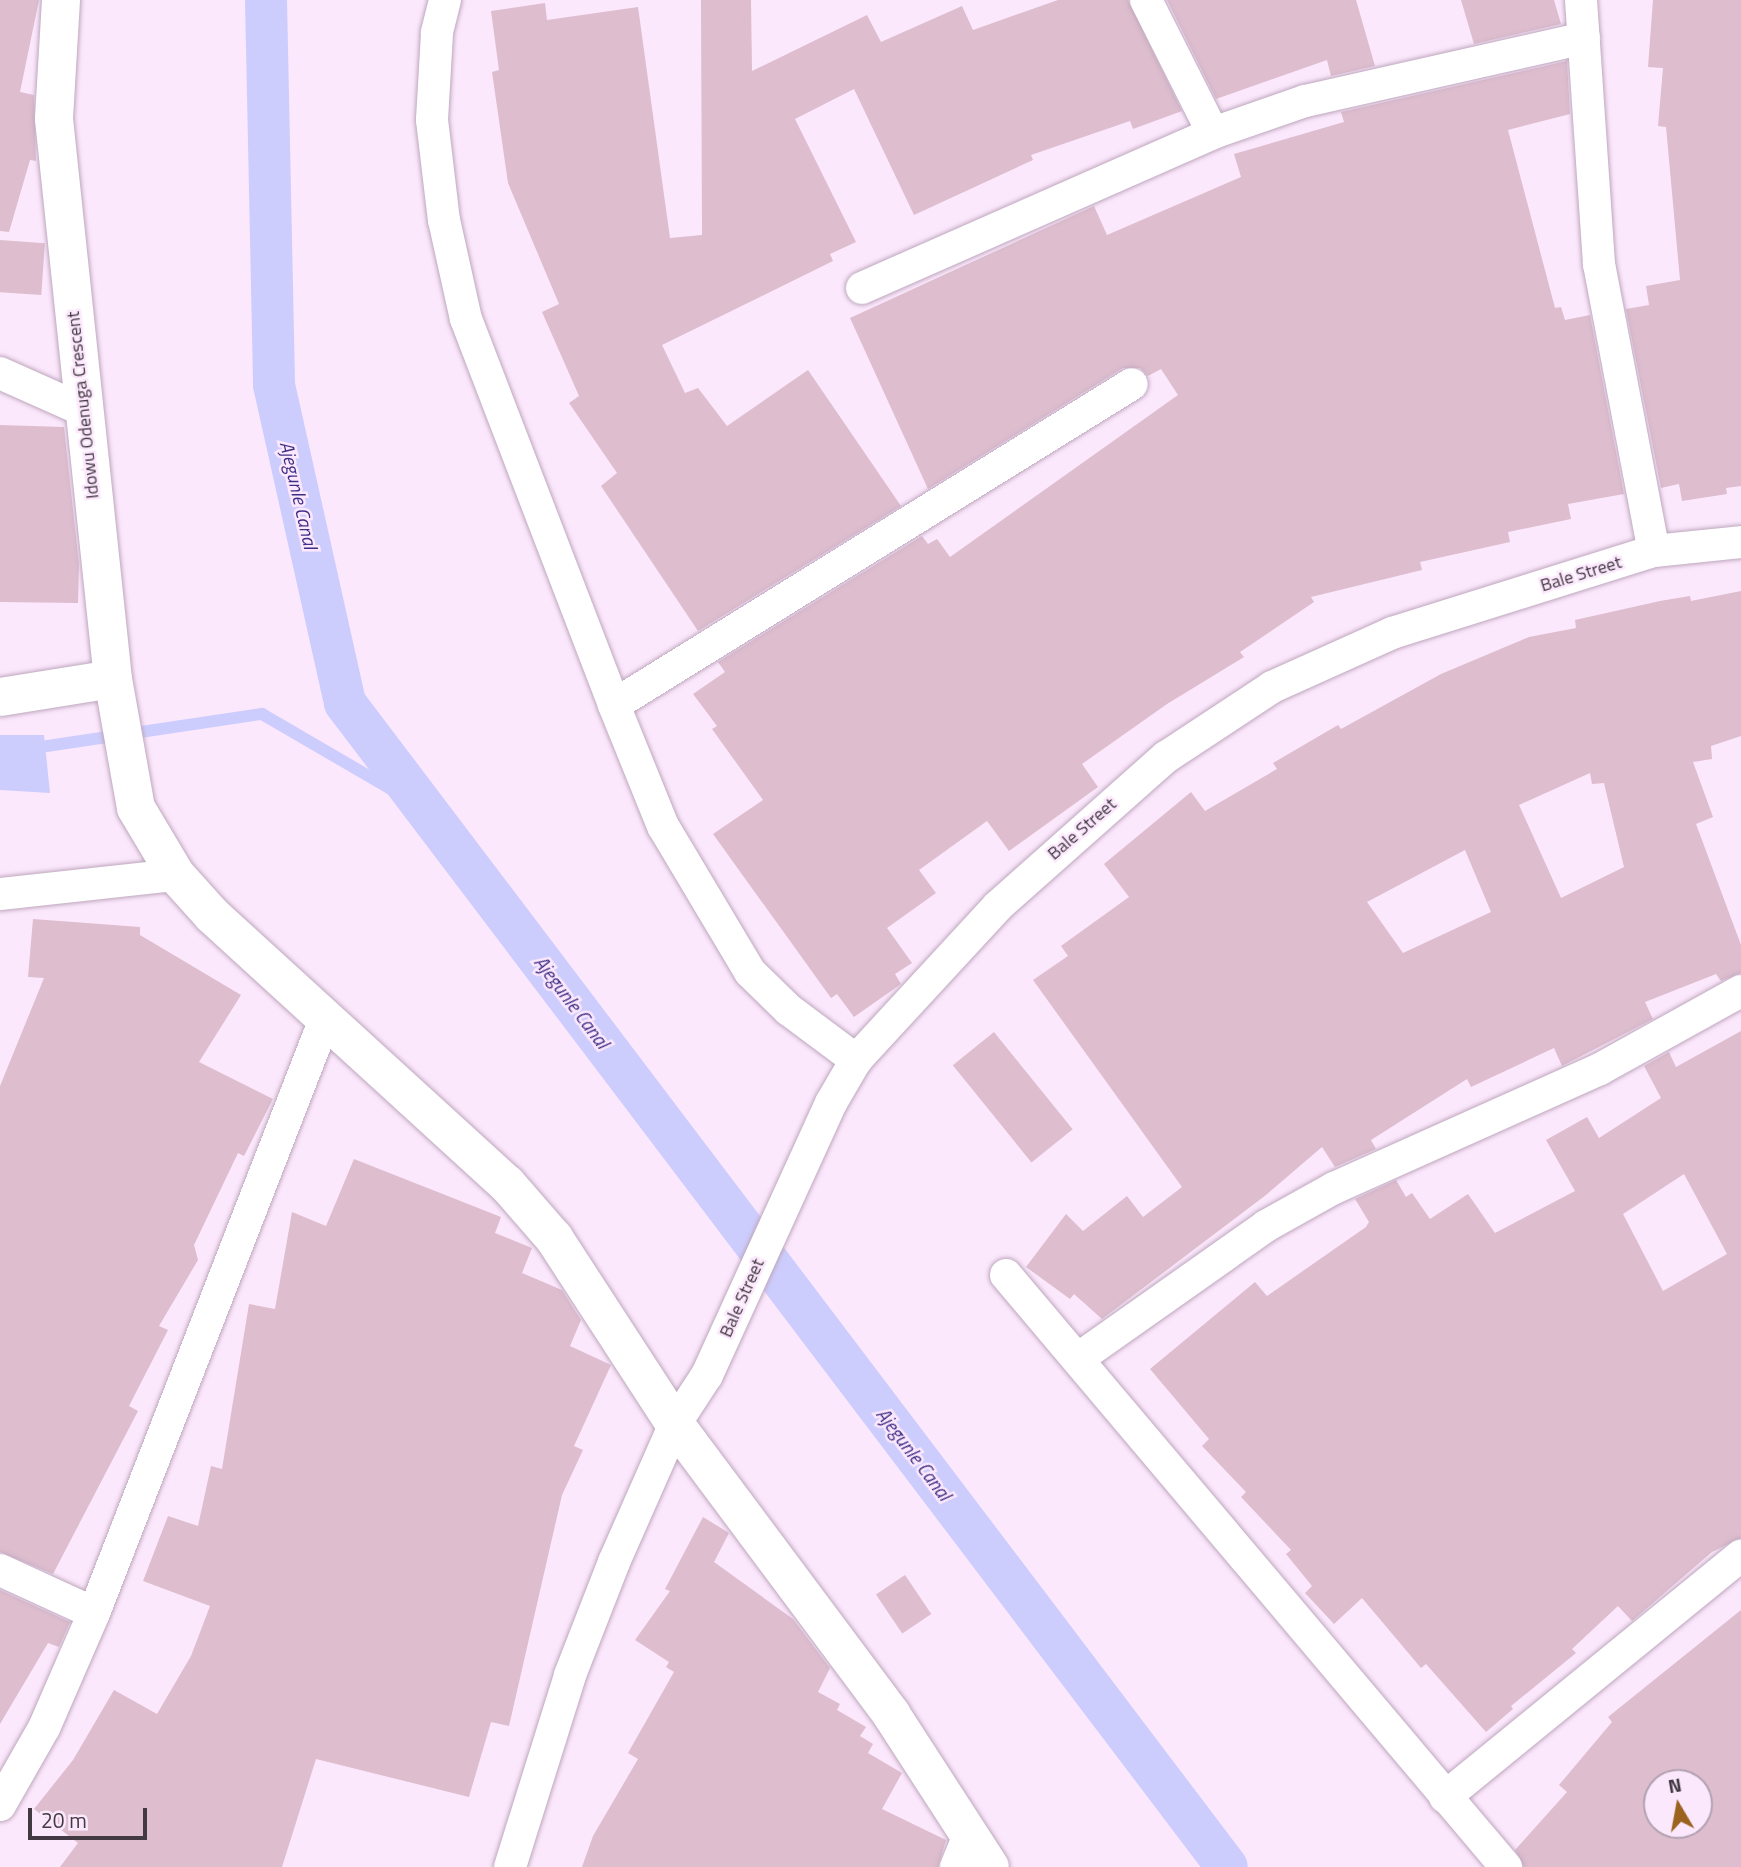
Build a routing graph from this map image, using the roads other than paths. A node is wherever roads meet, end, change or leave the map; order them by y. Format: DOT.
graph roads {
  1 [pos="61,0"];
  2 [pos="445,0"];
  3 [pos="1146,0"];
  4 [pos="1581,0"];
  5 [pos="1584,38"];
  6 [pos="1213,133"];
  7 [pos="862,288"];
  8 [pos="0,373"];
  9 [pos="1132,384"];
  10 [pos="83,410"];
  11 [pos="1741,542"];
  12 [pos="1654,551"];
  13 [pos="113,679"];
  14 [pos="0,697"];
  15 [pos="614,705"];
  16 [pos="176,875"];
  17 [pos="0,894"];
  18 [pos="1741,991"];
  19 [pos="325,1019"];
  20 [pos="856,1060"];
  21 [pos="1006,1275"];
  22 [pos="1079,1358"];
  23 [pos="675,1424"];
  24 [pos="1741,1556"];
  25 [pos="0,1570"];
  26 [pos="94,1613"];
  27 [pos="1446,1797"];
  28 [pos="0,1805"];
  29 [pos="971,1857"];
  30 [pos="510,1867"];
  31 [pos="1506,1867"];
  1 -- 10 [label="street, Idowu Odenuga Crescent"];
  2 -- 15 [label="street"];
  3 -- 6 [label="street"];
  4 -- 5 [label="street"];
  5 -- 6 [label="street"];
  5 -- 12 [label="street"];
  6 -- 7 [label="street"];
  8 -- 10 [label="street"];
  9 -- 15 [label="street"];
  10 -- 13 [label="street, Idowu Odenuga Crescent"];
  11 -- 12 [label="street, Bale Street"];
  12 -- 20 [label="street, Bale Street"];
  13 -- 14 [label="street"];
  13 -- 16 [label="street, Idowu Odenuga Crescent"];
  15 -- 20 [label="street"];
  16 -- 17 [label="street"];
  16 -- 19 [label="street"];
  18 -- 22 [label="street"];
  19 -- 23 [label="street"];
  19 -- 26 [label="street"];
  20 -- 23 [label="street, Bale Street"];
  21 -- 22 [label="street"];
  22 -- 27 [label="street"];
  23 -- 29 [label="street"];
  23 -- 30 [label="street, Bale Street"];
  24 -- 27 [label="street"];
  25 -- 26 [label="street"];
  26 -- 28 [label="street"];
  27 -- 31 [label="street"];
}
